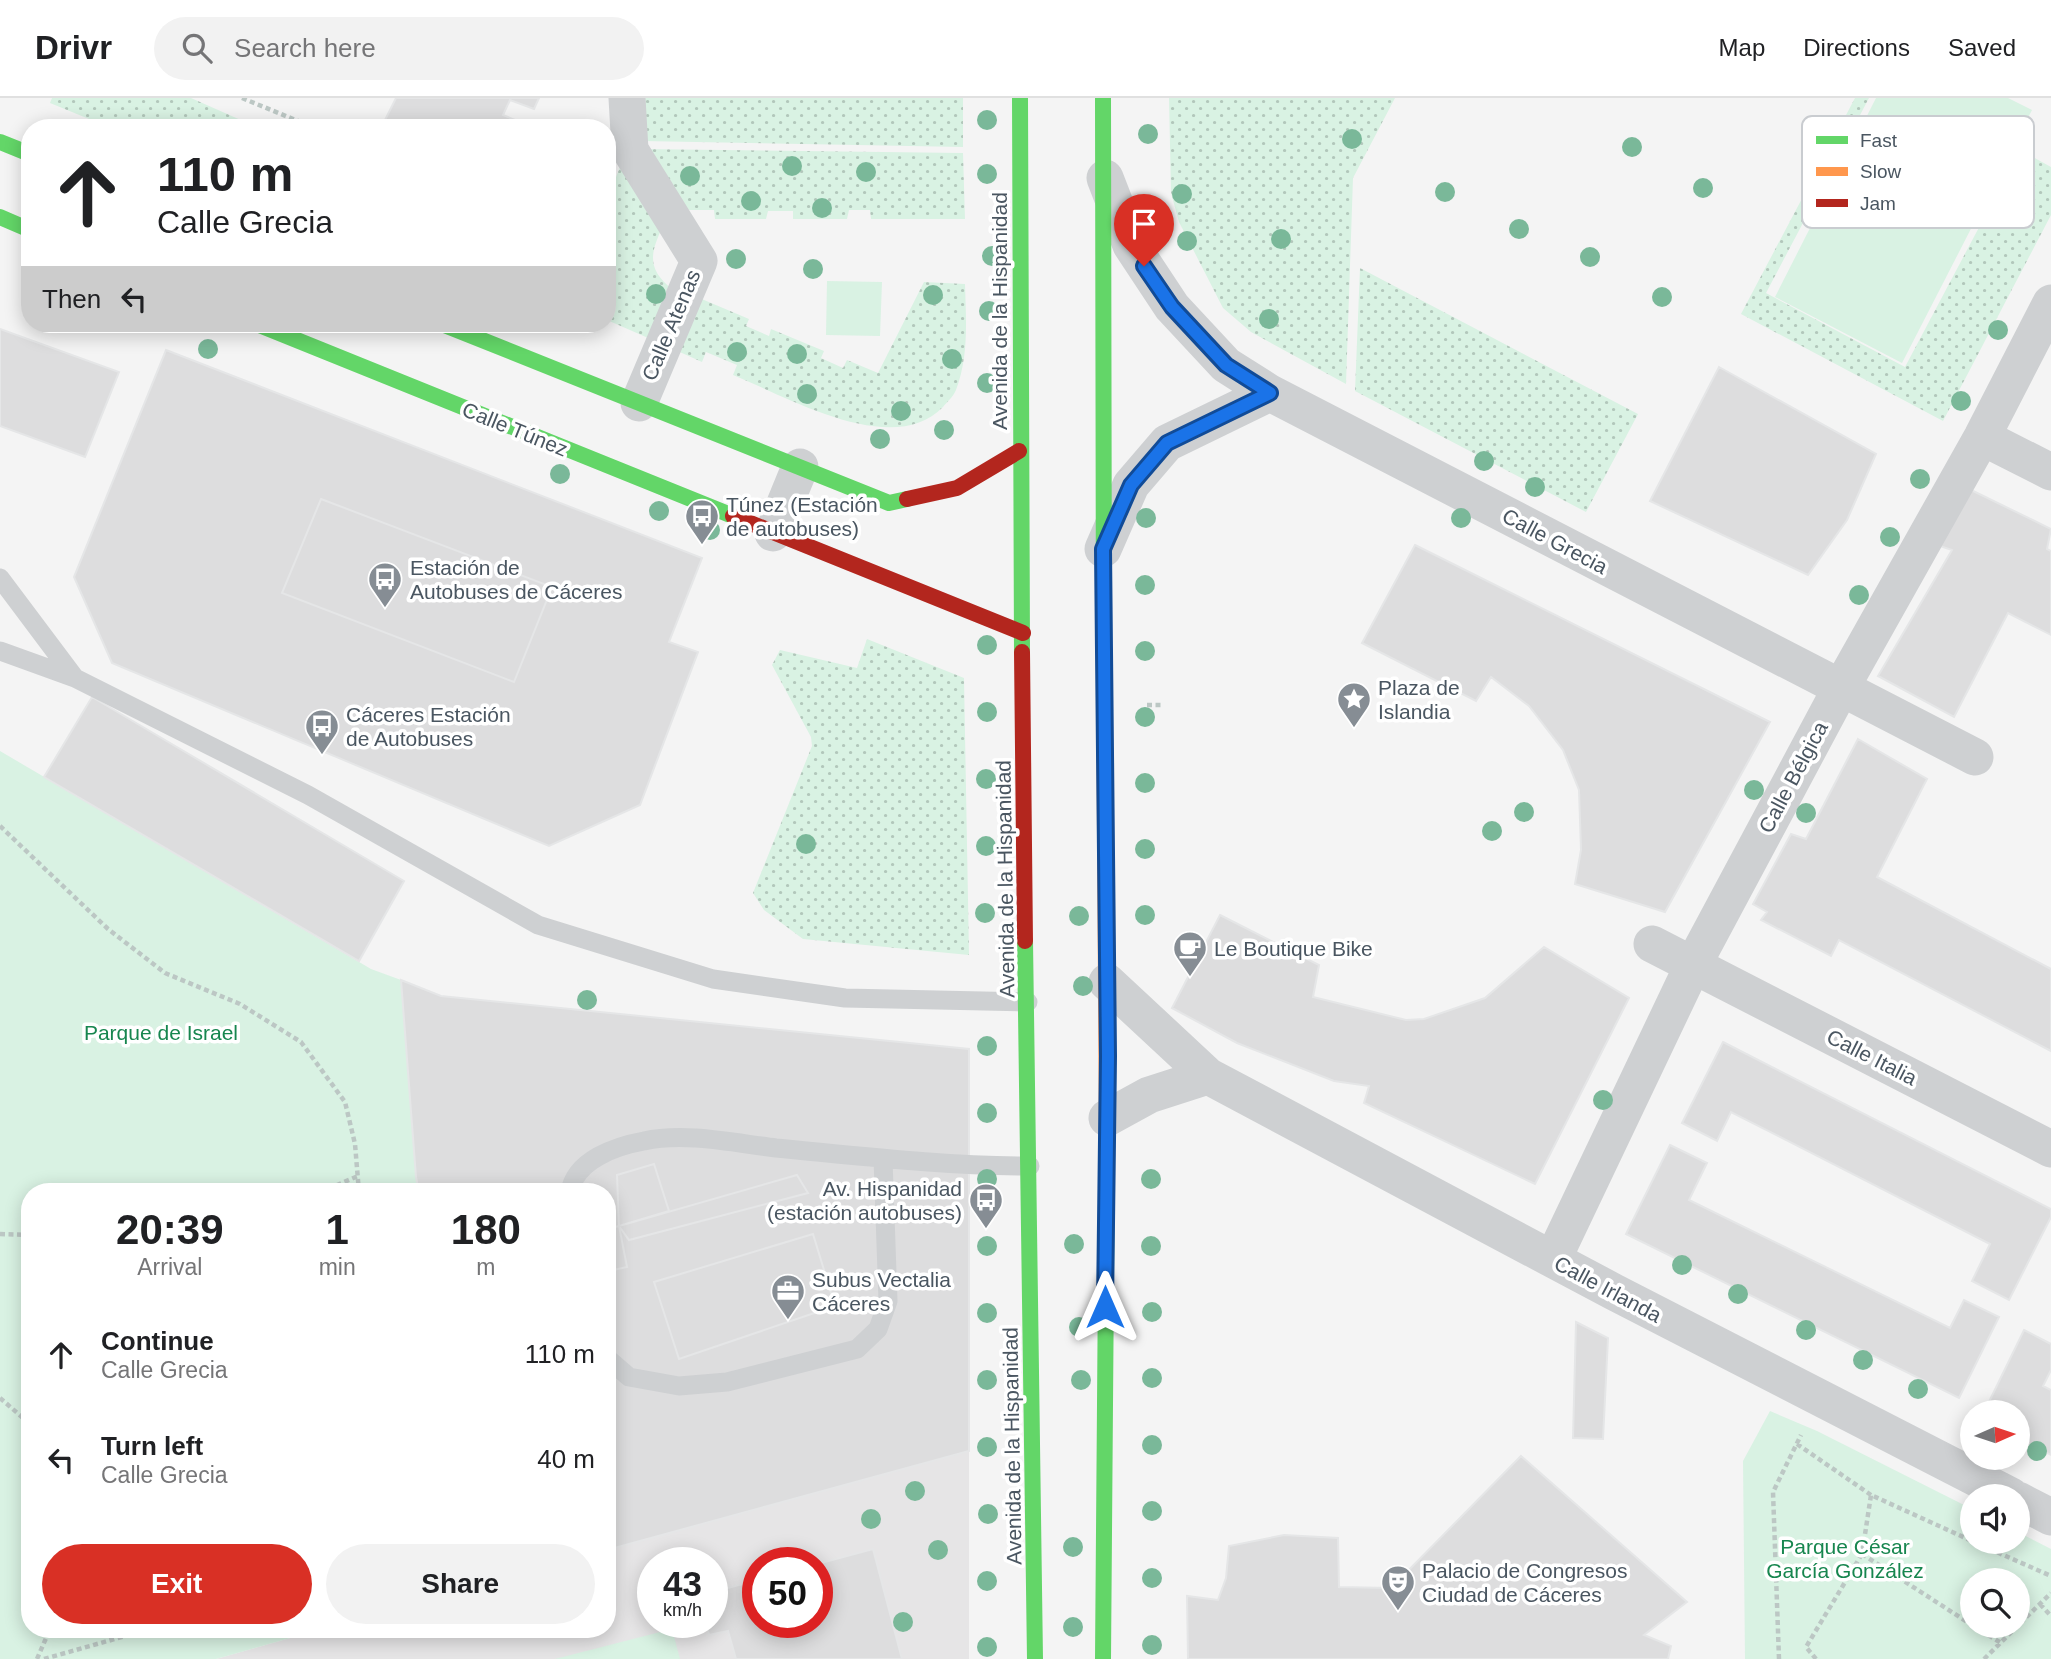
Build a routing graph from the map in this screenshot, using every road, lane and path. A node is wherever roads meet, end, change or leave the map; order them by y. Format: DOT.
graph roads {
  1 [pos="242,98"];
  2 [pos="627,98"];
  3 [pos="1020,98"];
  4 [pos="1103,98"];
  5 [pos="292,119"];
  6 [pos="0,142"];
  7 [pos="21,150"];
  8 [pos="1103,174"];
  9 [pos="0,217"];
  10 [pos="21,226"];
  11 [pos="2051,303"];
  12 [pos="279,333"];
  13 [pos="464,333"];
  14 [pos="1270,393"];
  15 [pos="639,403"];
  16 [pos="1982,437"];
  17 [pos="1019,451"];
  18 [pos="800,467"];
  19 [pos="2051,472"];
  20 [pos="773,533"];
  21 [pos="1103,549"];
  22 [pos="0,578"];
  23 [pos="1023,633"];
  24 [pos="0,651"];
  25 [pos="75,678"];
  26 [pos="1841,688"];
  27 [pos="1975,757"];
  28 [pos="0,826"];
  29 [pos="1652,944"];
  30 [pos="1693,965"];
  31 [pos="1107,982"];
  32 [pos="1028,1002"];
  33 [pos="1208,1076"];
  34 [pos="1107,1118"];
  35 [pos="2051,1149"];
  36 [pos="883,1158"];
  37 [pos="1030,1166"];
  38 [pos="358,1176"];
  39 [pos="342,1183"];
  40 [pos="358,1183"];
  41 [pos="572,1183"];
  42 [pos="0,1234"];
  43 [pos="21,1235"];
  44 [pos="1553,1259"];
  45 [pos="616,1366"];
  46 [pos="1815,1396"];
  47 [pos="0,1398"];
  48 [pos="21,1416"];
  49 [pos="1797,1444"];
  50 [pos="1987,1484"];
  51 [pos="1871,1495"];
  52 [pos="2030,1506"];
  53 [pos="2051,1517"];
  54 [pos="1960,1535"];
  55 [pos="1862,1554"];
  56 [pos="2002,1554"];
  57 [pos="2051,1576"];
  58 [pos="2051,1593"];
  59 [pos="2040,1604"];
  60 [pos="2051,1616"];
  61 [pos="1960,1617"];
  62 [pos="46,1638"];
  63 [pos="118,1638"];
  64 [pos="1993,1638"];
  65 [pos="2001,1643"];
  66 [pos="37,1659"];
  67 [pos="44,1659"];
  68 [pos="1035,1659"];
  69 [pos="1102,1659"];
  70 [pos="1779,1659"];
  71 [pos="1816,1659"];
  72 [pos="1984,1659"];
  1 -- 5 [label="path"];
  2 -- 15 [label="street, Calle Atenas"];
  3 -- 17 [label="main road, Avenida de la Hispanidad"];
  4 -- 8 [label="main road"];
  6 -- 7 [label="main road"];
  8 -- 14 [label="street, Calle Grecia"];
  8 -- 21 [label="main road"];
  9 -- 10 [label="main road"];
  11 -- 16 [label="street, Calle Bélgica"];
  12 -- 20 [label="main road, Calle Túnez"];
  13 -- 15 [label="main road"];
  14 -- 21 [label="street"];
  14 -- 26 [label="street, Calle Grecia"];
  15 -- 18 [label="main road"];
  16 -- 19 [label="street"];
  16 -- 26 [label="street, Calle Bélgica"];
  17 -- 18 [label="main road"];
  17 -- 23 [label="main road, Avenida de la Hispanidad"];
  18 -- 20 [label="street"];
  20 -- 23 [label="main road, Calle Túnez"];
  21 -- 31 [label="main road"];
  22 -- 25 [label="lane"];
  23 -- 32 [label="main road, Avenida de la Hispanidad"];
  24 -- 25 [label="lane"];
  25 -- 32 [label="lane"];
  26 -- 27 [label="street, Calle Grecia"];
  26 -- 30 [label="street, Calle Bélgica"];
  28 -- 38 [label="path"];
  29 -- 30 [label="street"];
  30 -- 35 [label="street, Calle Italia"];
  30 -- 44 [label="street, Calle Bélgica"];
  31 -- 33 [label="street, Calle Irlanda"];
  31 -- 34 [label="main road"];
  32 -- 37 [label="main road, Avenida de la Hispanidad"];
  33 -- 34 [label="street"];
  33 -- 44 [label="street, Calle Irlanda"];
  34 -- 69 [label="main road"];
  36 -- 37 [label="lane"];
  36 -- 41 [label="lane"];
  36 -- 45 [label="lane"];
  37 -- 68 [label="main road, Avenida de la Hispanidad"];
  38 -- 39 [label="path"];
  38 -- 40 [label="path"];
  42 -- 43 [label="path"];
  44 -- 46 [label="street, Calle Irlanda"];
  46 -- 49 [label="path"];
  46 -- 50 [label="street, Calle Irlanda"];
  47 -- 48 [label="path"];
  49 -- 51 [label="path"];
  49 -- 70 [label="path"];
  51 -- 54 [label="path"];
  51 -- 55 [label="path"];
  52 -- 53 [label="street"];
  55 -- 61 [label="path"];
  55 -- 71 [label="path"];
  56 -- 57 [label="path"];
  58 -- 59 [label="path"];
  59 -- 60 [label="path"];
  59 -- 65 [label="path"];
  62 -- 66 [label="path"];
  63 -- 67 [label="path"];
  64 -- 65 [label="path"];
  65 -- 72 [label="path"];
}
